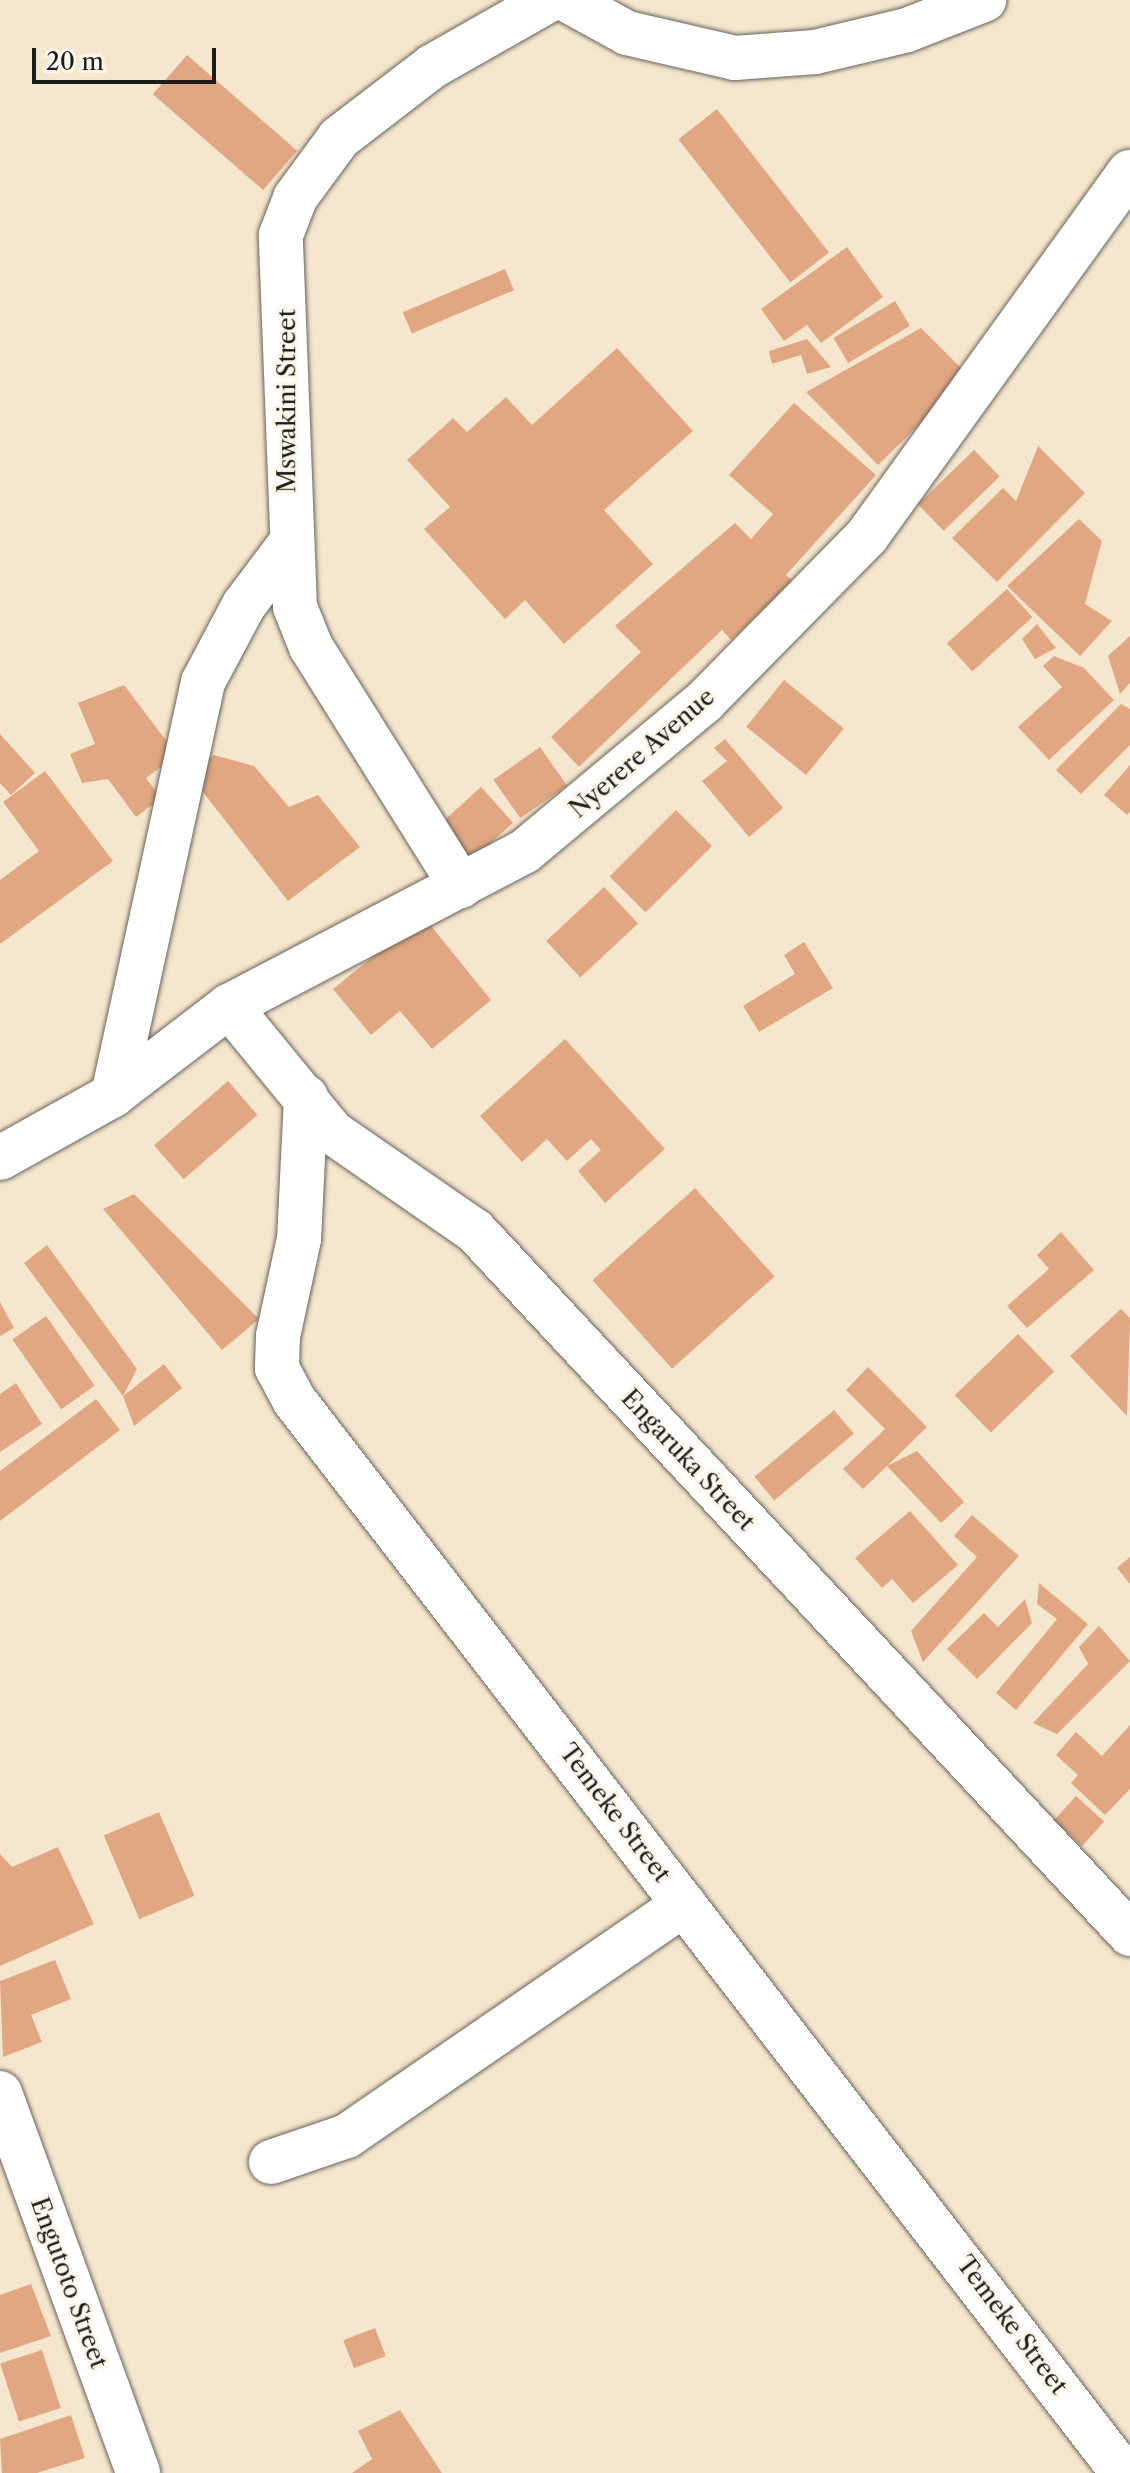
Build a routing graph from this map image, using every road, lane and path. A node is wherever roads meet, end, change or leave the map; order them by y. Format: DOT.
graph roads {
  1 [pos="549,0"];
  2 [pos="567,0"];
  3 [pos="984,0"];
  4 [pos="1130,172"];
  5 [pos="290,544"];
  6 [pos="461,886"];
  7 [pos="229,1006"];
  8 [pos="113,1095"];
  9 [pos="306,1097"];
  10 [pos="0,1158"];
  11 [pos="684,1904"];
  12 [pos="1130,1934"];
  13 [pos="0,2093"];
  14 [pos="271,2162"];
  15 [pos="138,2473"];
  16 [pos="1123,2473"];
  1 -- 5 [label="street, Mswakini Street"];
  2 -- 3 [label="street"];
  4 -- 6 [label="street, Nyerere Avenue"];
  5 -- 6 [label="street, Mswakini Street"];
  5 -- 8 [label="street"];
  6 -- 7 [label="street, Nyerere Avenue"];
  7 -- 8 [label="street, Nyerere Avenue"];
  7 -- 9 [label="street, Engaruka Street"];
  8 -- 10 [label="street, Nyerere Avenue"];
  9 -- 11 [label="street, Temeke Street"];
  9 -- 12 [label="street, Engaruka Street"];
  11 -- 14 [label="street"];
  11 -- 16 [label="street, Temeke Street"];
  13 -- 15 [label="street, Engutoto Street"];
}
